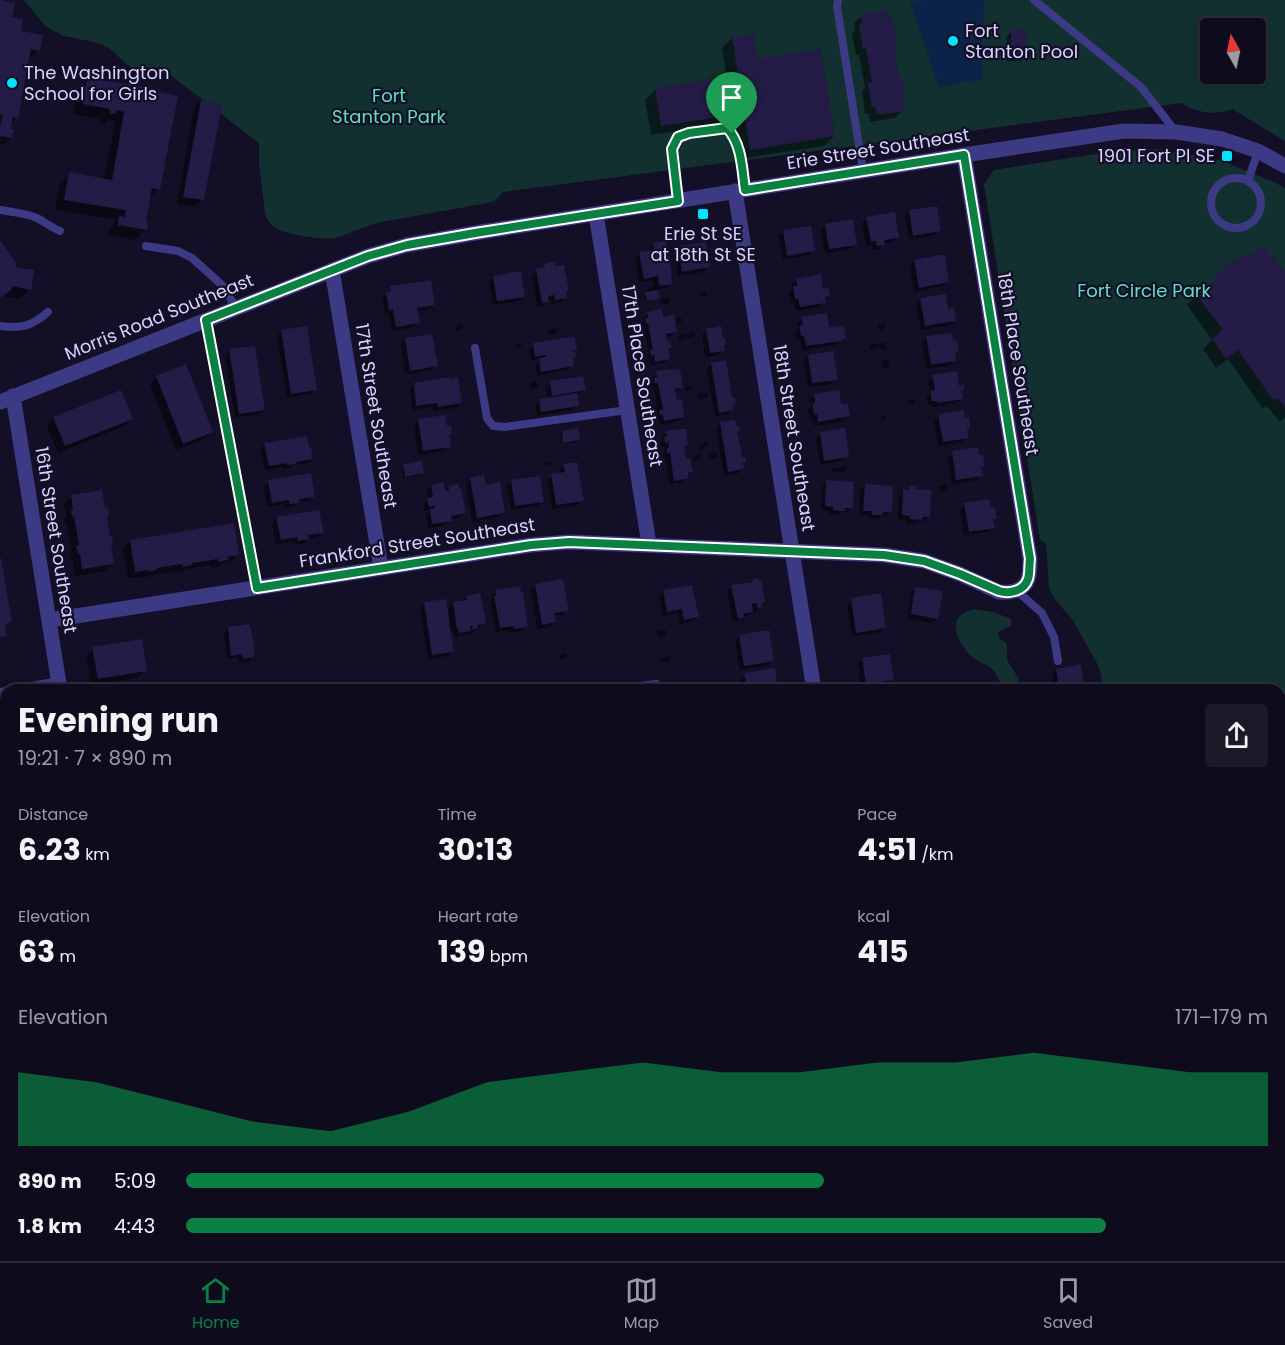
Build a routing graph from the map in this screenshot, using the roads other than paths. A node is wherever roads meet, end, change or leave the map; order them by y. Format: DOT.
graph roads {
  1 [pos="838,0"];
  2 [pos="1034,0"];
  3 [pos="1176,132"];
  4 [pos="1258,151"];
  5 [pos="964,155"];
  6 [pos="1285,166"];
  7 [pos="863,171"];
  8 [pos="1248,181"];
  9 [pos="740,191"];
  10 [pos="678,201"];
  11 [pos="0,210"];
  12 [pos="596,214"];
  13 [pos="60,231"];
  14 [pos="146,246"];
  15 [pos="332,270"];
  16 [pos="236,308"];
  17 [pos="48,312"];
  18 [pos="206,320"];
  19 [pos="0,326"];
  20 [pos="475,348"];
  21 [pos="7,399"];
  22 [pos="627,410"];
  23 [pos="649,544"];
  24 [pos="792,551"];
  25 [pos="381,568"];
  26 [pos="1023,585"];
  27 [pos="257,588"];
  28 [pos="50,620"];
  29 [pos="1058,661"];
  30 [pos="60,684"];
  31 [pos="813,684"];
  1 -- 7 [label="lane"];
  2 -- 3 [label="lane"];
  3 -- 4 [label="street, Erie Street Southeast"];
  3 -- 5 [label="street, Erie Street Southeast"];
  4 -- 6 [label="street, Erie Street Southeast"];
  4 -- 8 [label="lane"];
  5 -- 7 [label="street, Erie Street Southeast"];
  5 -- 26 [label="street, 18th Place Southeast"];
  7 -- 9 [label="street, Erie Street Southeast"];
  8 -- 8 [label="lane"];
  9 -- 10 [label="street, Erie Street Southeast"];
  9 -- 10 [label="lane"];
  9 -- 24 [label="street, 18th Street Southeast"];
  10 -- 12 [label="street, Erie Street Southeast"];
  11 -- 13 [label="lane"];
  12 -- 15 [label="street, Erie Street Southeast"];
  12 -- 22 [label="street, 17th Place Southeast"];
  14 -- 16 [label="lane"];
  15 -- 16 [label="street, Morris Road Southeast"];
  15 -- 25 [label="street, 17th Street Southeast"];
  16 -- 18 [label="street, Morris Road Southeast"];
  17 -- 19 [label="lane"];
  18 -- 21 [label="street, Morris Road Southeast"];
  18 -- 27 [label="lane"];
  20 -- 22 [label="lane"];
  21 -- 28 [label="street, 16th Street Southeast"];
  22 -- 23 [label="street, 17th Place Southeast"];
  23 -- 24 [label="street, Frankford Street Southeast"];
  23 -- 25 [label="street, Frankford Street Southeast"];
  24 -- 26 [label="street"];
  24 -- 31 [label="street, 18th Street Southeast"];
  25 -- 27 [label="street, Frankford Street Southeast"];
  26 -- 29 [label="lane"];
  27 -- 28 [label="street, Frankford Street Southeast"];
  28 -- 30 [label="street, 16th Street Southeast"];
}
